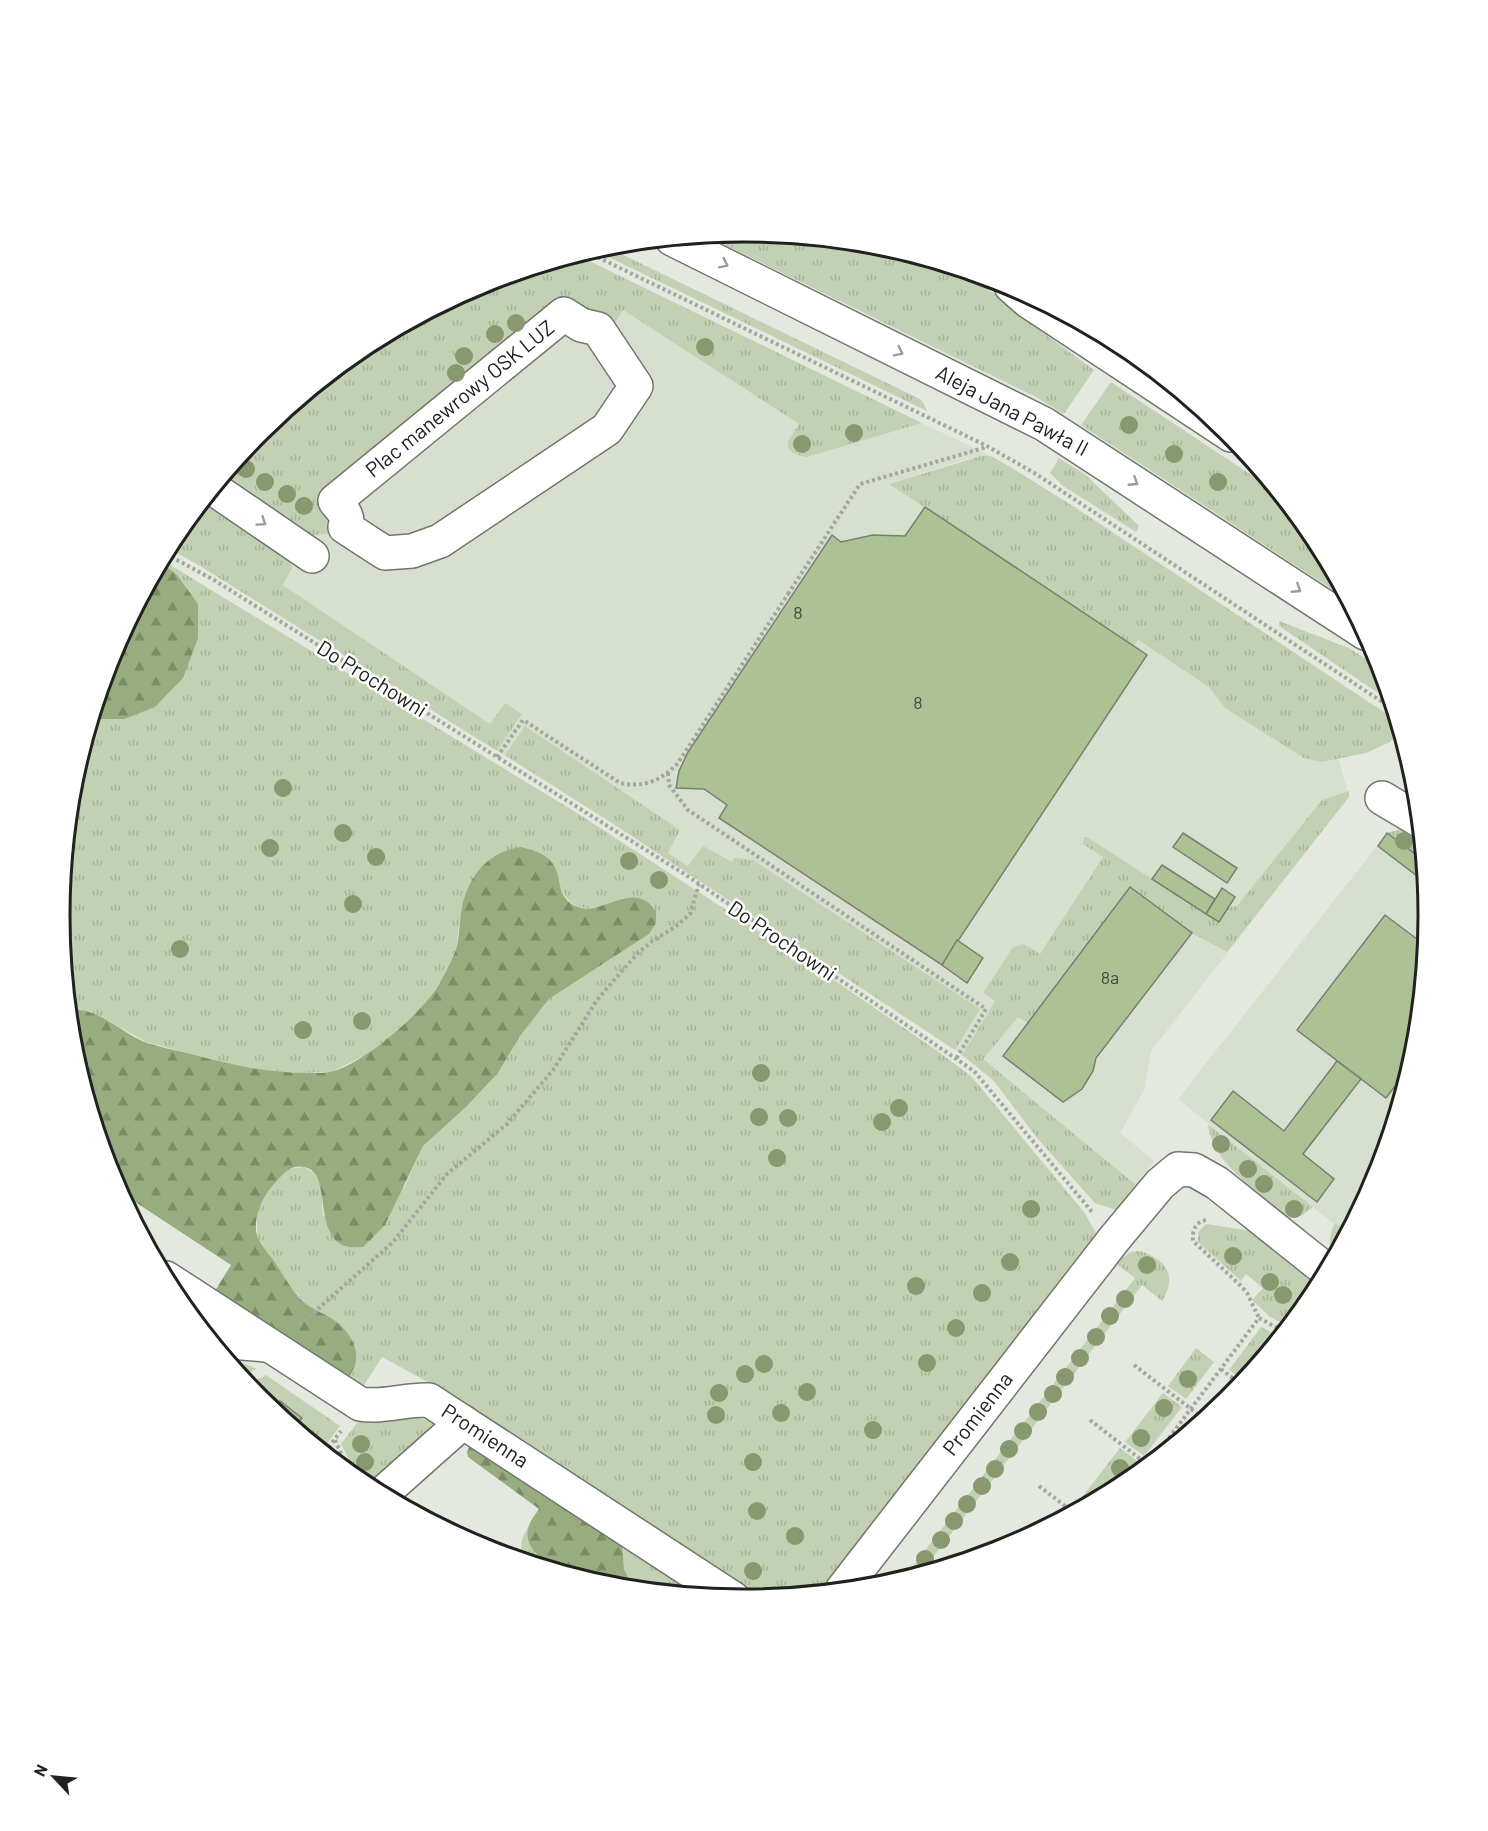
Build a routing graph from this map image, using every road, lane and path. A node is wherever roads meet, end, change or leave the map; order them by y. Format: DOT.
graph roads {
  1 [pos="684,245"];
  2 [pos="599,258"];
  3 [pos="1048,314"];
  4 [pos="1173,397"];
  5 [pos="987,446"];
  6 [pos="220,493"];
  7 [pos="335,501"];
  8 [pos="312,555"];
  9 [pos="174,558"];
  10 [pos="1351,624"];
  11 [pos="1383,702"];
  12 [pos="497,757"];
  13 [pos="668,774"];
  14 [pos="1382,798"];
  15 [pos="1410,815"];
  16 [pos="699,884"];
  17 [pos="956,1059"];
  18 [pos="1215,1221"];
  19 [pos="1115,1238"];
  20 [pos="1319,1265"];
  21 [pos="184,1290"];
  22 [pos="1259,1318"];
  23 [pos="1277,1328"];
  24 [pos="224,1342"];
  25 [pos="267,1345"];
  26 [pos="1134,1365"];
  27 [pos="1221,1369"];
  28 [pos="1233,1378"];
  29 [pos="1191,1408"];
  30 [pos="1197,1413"];
  31 [pos="1090,1420"];
  32 [pos="463,1422"];
  33 [pos="335,1439"];
  34 [pos="1167,1439"];
  35 [pos="342,1456"];
  36 [pos="1142,1458"];
  37 [pos="1040,1486"];
  38 [pos="389,1488"];
  39 [pos="1066,1507"];
  40 [pos="850,1580"];
  41 [pos="718,1588"];
  1 -- 10 [label="street, Aleja Jana Pawła II, one-way"];
  2 -- 5 [label="path"];
  3 -- 4 [label="street"];
  5 -- 11 [label="path"];
  5 -- 13 [label="path"];
  6 -- 8 [label="street, one-way"];
  7 -- 7 [label="street, Plac manewrowy OSK LUZ"];
  9 -- 12 [label="path, Do Prochowni"];
  12 -- 13 [label="path"];
  12 -- 16 [label="path, Do Prochowni"];
  13 -- 17 [label="path"];
  14 -- 15 [label="street"];
  16 -- 17 [label="path, Do Prochowni"];
  16 -- 25 [label="path"];
  17 -- 19 [label="path, Do Prochowni"];
  18 -- 22 [label="path"];
  19 -- 20 [label="street"];
  19 -- 40 [label="street, Promienna"];
  21 -- 25 [label="street, Promienna"];
  22 -- 23 [label="path"];
  22 -- 27 [label="path"];
  24 -- 25 [label="street"];
  25 -- 32 [label="street, Promienna"];
  26 -- 29 [label="path"];
  27 -- 28 [label="path"];
  27 -- 29 [label="path"];
  29 -- 30 [label="path"];
  29 -- 34 [label="path"];
  31 -- 36 [label="path"];
  32 -- 38 [label="street"];
  32 -- 41 [label="street, Promienna"];
  33 -- 35 [label="path"];
  37 -- 39 [label="path"];
}
